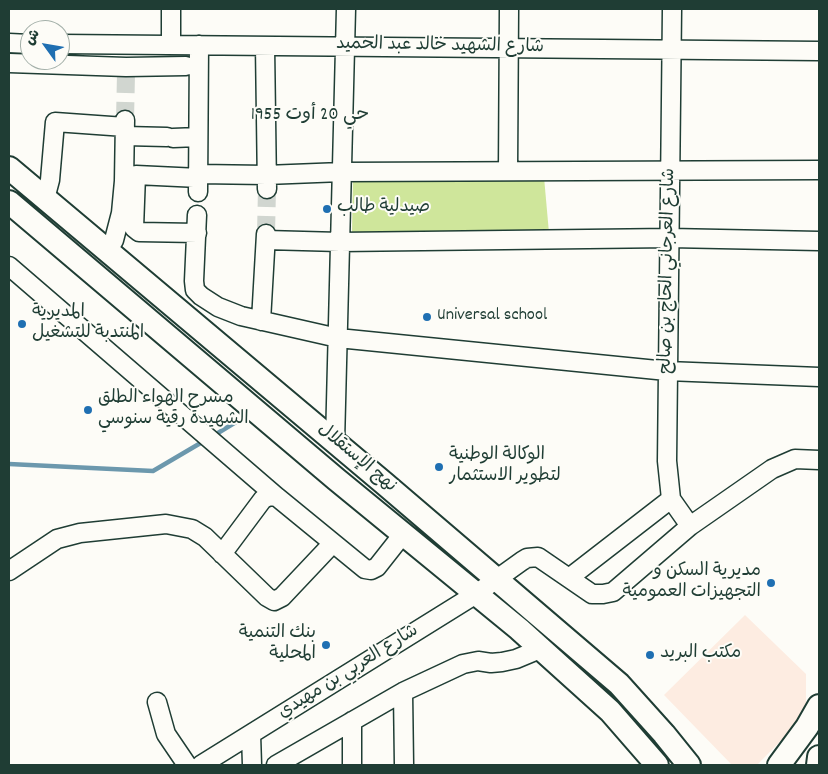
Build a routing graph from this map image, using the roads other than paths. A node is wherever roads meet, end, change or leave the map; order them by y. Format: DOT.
graph roads {
  1 [pos="171,9"];
  2 [pos="346,9"];
  3 [pos="510,9"];
  4 [pos="672,9"];
  5 [pos="70,44"];
  6 [pos="171,45"];
  7 [pos="199,45"];
  8 [pos="266,46"];
  9 [pos="346,46"];
  10 [pos="509,48"];
  11 [pos="672,50"];
  12 [pos="819,51"];
  13 [pos="9,63"];
  14 [pos="186,66"];
  15 [pos="128,130"];
  16 [pos="198,137"];
  17 [pos="136,166"];
  18 [pos="9,168"];
  19 [pos="671,170"];
  20 [pos="819,170"];
  21 [pos="508,171"];
  22 [pos="342,172"];
  23 [pos="199,181"];
  24 [pos="266,182"];
  25 [pos="45,199"];
  26 [pos="9,202"];
  27 [pos="197,215"];
  28 [pos="197,233"];
  29 [pos="670,238"];
  30 [pos="819,241"];
  31 [pos="340,242"];
  32 [pos="108,250"];
  33 [pos="9,266"];
  34 [pos="261,321"];
  35 [pos="338,338"];
  36 [pos="667,371"];
  37 [pos="819,377"];
  38 [pos="335,442"];
  39 [pos="819,460"];
  40 [pos="277,497"];
  41 [pos="671,499"];
  42 [pos="690,526"];
  43 [pos="403,534"];
  44 [pos="333,543"];
  45 [pos="222,554"];
  46 [pos="9,570"];
  47 [pos="570,578"];
  48 [pos="496,580"];
  49 [pos="476,594"];
  50 [pos="540,649"];
  51 [pos="403,692"];
  52 [pos="157,702"];
  53 [pos="819,706"];
  54 [pos="352,721"];
  55 [pos="251,734"];
  56 [pos="819,757"];
  57 [pos="187,765"];
  58 [pos="201,765"];
  59 [pos="252,765"];
  60 [pos="276,765"];
  61 [pos="352,765"];
  62 [pos="404,765"];
  63 [pos="657,765"];
  64 [pos="689,765"];
  65 [pos="778,765"];
  66 [pos="818,765"];
  1 -- 6 [label="street"];
  2 -- 9 [label="street"];
  3 -- 10 [label="street"];
  4 -- 11 [label="street, شارع العرجاني الحاج بن صالح"];
  5 -- 6 [label="street, شارع الشهيد خالد عبد الحميد"];
  6 -- 7 [label="street, شارع الشهيد خالد عبد الحميد"];
  7 -- 8 [label="street, شارع الشهيد خالد عبد الحميد"];
  7 -- 16 [label="street"];
  8 -- 9 [label="street, شارع الشهيد خالد عبد الحميد"];
  8 -- 24 [label="street"];
  9 -- 10 [label="street, شارع الشهيد خالد عبد الحميد"];
  9 -- 22 [label="street"];
  10 -- 11 [label="street, شارع الشهيد خالد عبد الحميد"];
  10 -- 21 [label="street"];
  11 -- 12 [label="street, شارع الشهيد خالد عبد الحميد"];
  11 -- 19 [label="street, شارع العرجاني الحاج بن صالح"];
  13 -- 14 [label="street"];
  15 -- 16 [label="street"];
  15 -- 17 [label="street"];
  15 -- 25 [label="street"];
  15 -- 32 [label="street"];
  16 -- 23 [label="street"];
  18 -- 25 [label="main road, نهج الإستقلال"];
  19 -- 20 [label="street"];
  19 -- 21 [label="street"];
  19 -- 29 [label="street, شارع العرجاني الحاج بن صالح"];
  21 -- 22 [label="street"];
  22 -- 24 [label="street"];
  22 -- 31 [label="street"];
  23 -- 24 [label="street"];
  23 -- 28 [label="street"];
  25 -- 32 [label="main road, نهج الإستقلال"];
  26 -- 43 [label="main road, نهج الإستقلال"];
  27 -- 28 [label="street"];
  28 -- 34 [label="street"];
  29 -- 30 [label="street"];
  29 -- 31 [label="street"];
  29 -- 36 [label="street, شارع العرجاني الحاج بن صالح"];
  31 -- 34 [label="street"];
  31 -- 35 [label="street"];
  32 -- 38 [label="main road, نهج الإستقلال"];
  33 -- 40 [label="street"];
  34 -- 35 [label="street"];
  35 -- 36 [label="street"];
  35 -- 38 [label="street"];
  36 -- 37 [label="street"];
  36 -- 41 [label="street, شارع العرجاني الحاج بن صالح"];
  38 -- 48 [label="main road, نهج الإستقلال"];
  39 -- 42 [label="street"];
  40 -- 44 [label="street"];
  40 -- 45 [label="street"];
  41 -- 42 [label="street, شارع العرجاني الحاج بن صالح"];
  41 -- 47 [label="street"];
  42 -- 47 [label="street"];
  43 -- 44 [label="street"];
  43 -- 49 [label="main road, نهج الإستقلال"];
  44 -- 45 [label="street"];
  45 -- 46 [label="street"];
  47 -- 48 [label="street, شارع العربي بن مهيدي"];
  48 -- 49 [label="street, شارع العربي بن مهيدي"];
  48 -- 64 [label="main road, نهج الإستقلال"];
  49 -- 50 [label="main road, نهج الإستقلال"];
  49 -- 55 [label="street, شارع العربي بن مهيدي"];
  50 -- 51 [label="street"];
  50 -- 63 [label="main road, نهج الإستقلال"];
  51 -- 54 [label="street"];
  51 -- 62 [label="street"];
  52 -- 57 [label="street"];
  53 -- 65 [label="main road"];
  54 -- 60 [label="street"];
  54 -- 61 [label="street"];
  55 -- 58 [label="street, شارع العربي بن مهيدي"];
  55 -- 59 [label="street"];
  56 -- 66 [label="main road"];
}
